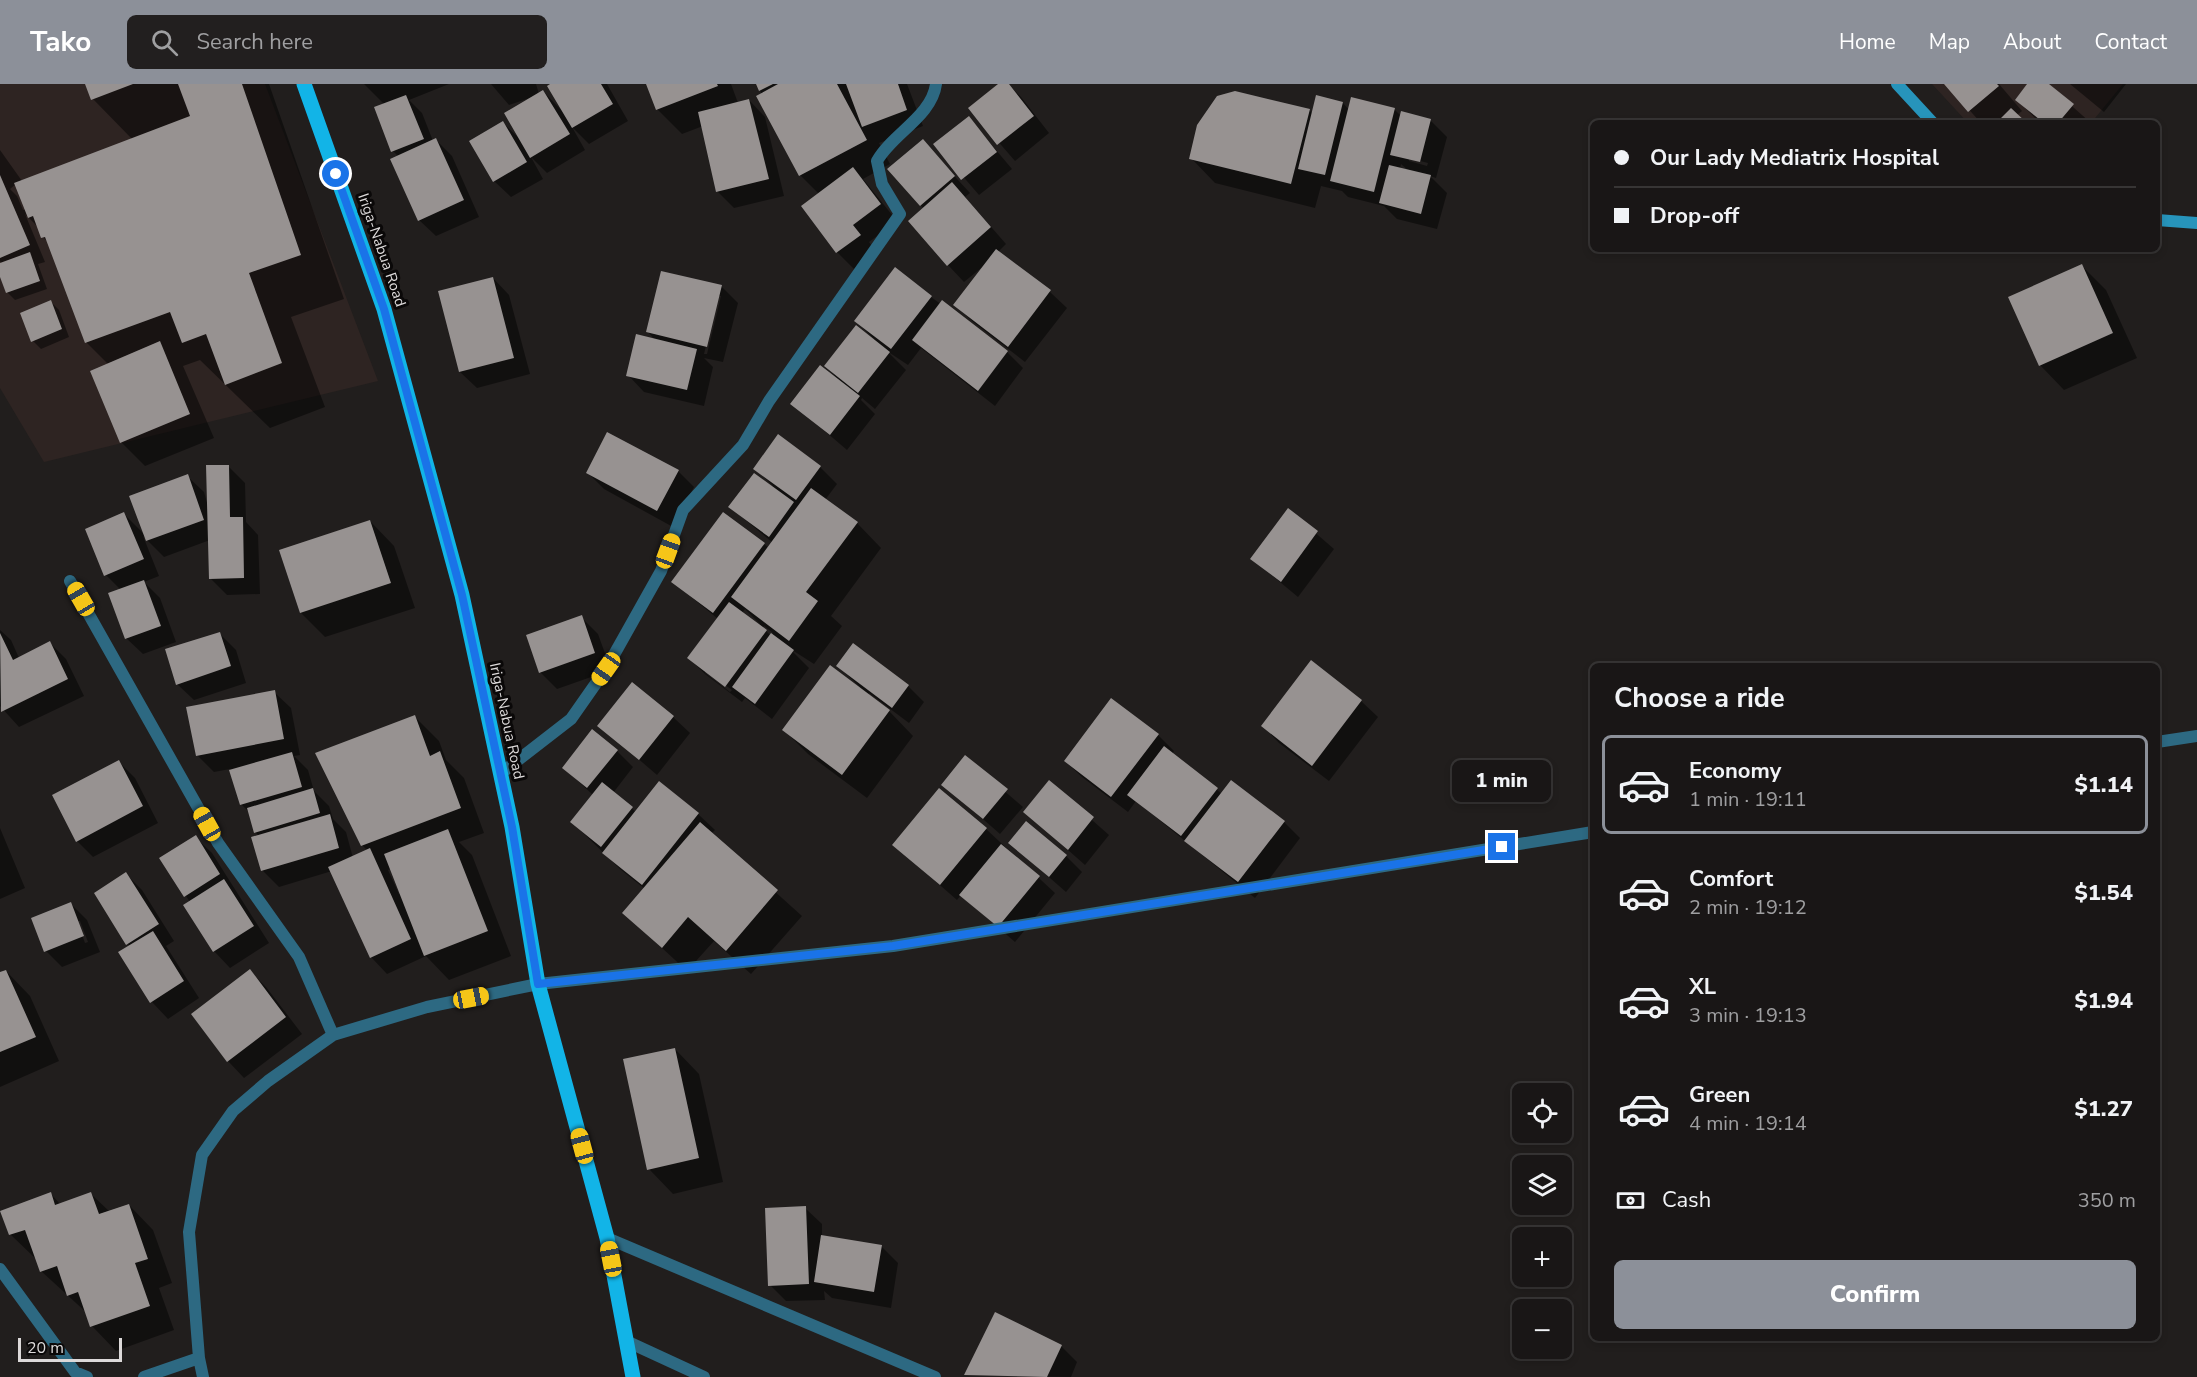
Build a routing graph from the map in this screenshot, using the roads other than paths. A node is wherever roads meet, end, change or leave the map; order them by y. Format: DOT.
graph roads {
  1 [pos="304,84"];
  2 [pos="936,84"];
  3 [pos="1897,84"];
  4 [pos="1930,120"];
  5 [pos="2160,220"];
  6 [pos="2197,223"];
  7 [pos="70,581"];
  8 [pos="2197,736"];
  9 [pos="2160,742"];
  10 [pos="500,774"];
  11 [pos="1590,832"];
  12 [pos="538,984"];
  13 [pos="333,1035"];
  14 [pos="607,1238"];
  15 [pos="0,1269"];
  16 [pos="626,1341"];
  17 [pos="199,1358"];
  18 [pos="87,1377"];
  19 [pos="144,1377"];
  20 [pos="202,1377"];
  21 [pos="633,1377"];
  22 [pos="704,1377"];
  23 [pos="935,1377"];
  1 -- 10 [label="main road, Iriga-Nabua Road"];
  2 -- 10 [label="street"];
  3 -- 4 [label="street"];
  5 -- 6 [label="street"];
  7 -- 13 [label="street"];
  8 -- 9 [label="street"];
  10 -- 12 [label="main road, Iriga-Nabua Road"];
  11 -- 12 [label="street"];
  12 -- 13 [label="street"];
  12 -- 14 [label="main road, Iriga-Nabua Road"];
  13 -- 17 [label="street"];
  14 -- 16 [label="main road, Iriga-Nabua Road"];
  14 -- 23 [label="street"];
  15 -- 18 [label="street"];
  16 -- 21 [label="main road, Iriga-Nabua Road"];
  16 -- 22 [label="street"];
  17 -- 19 [label="street"];
  17 -- 20 [label="street"];
}
